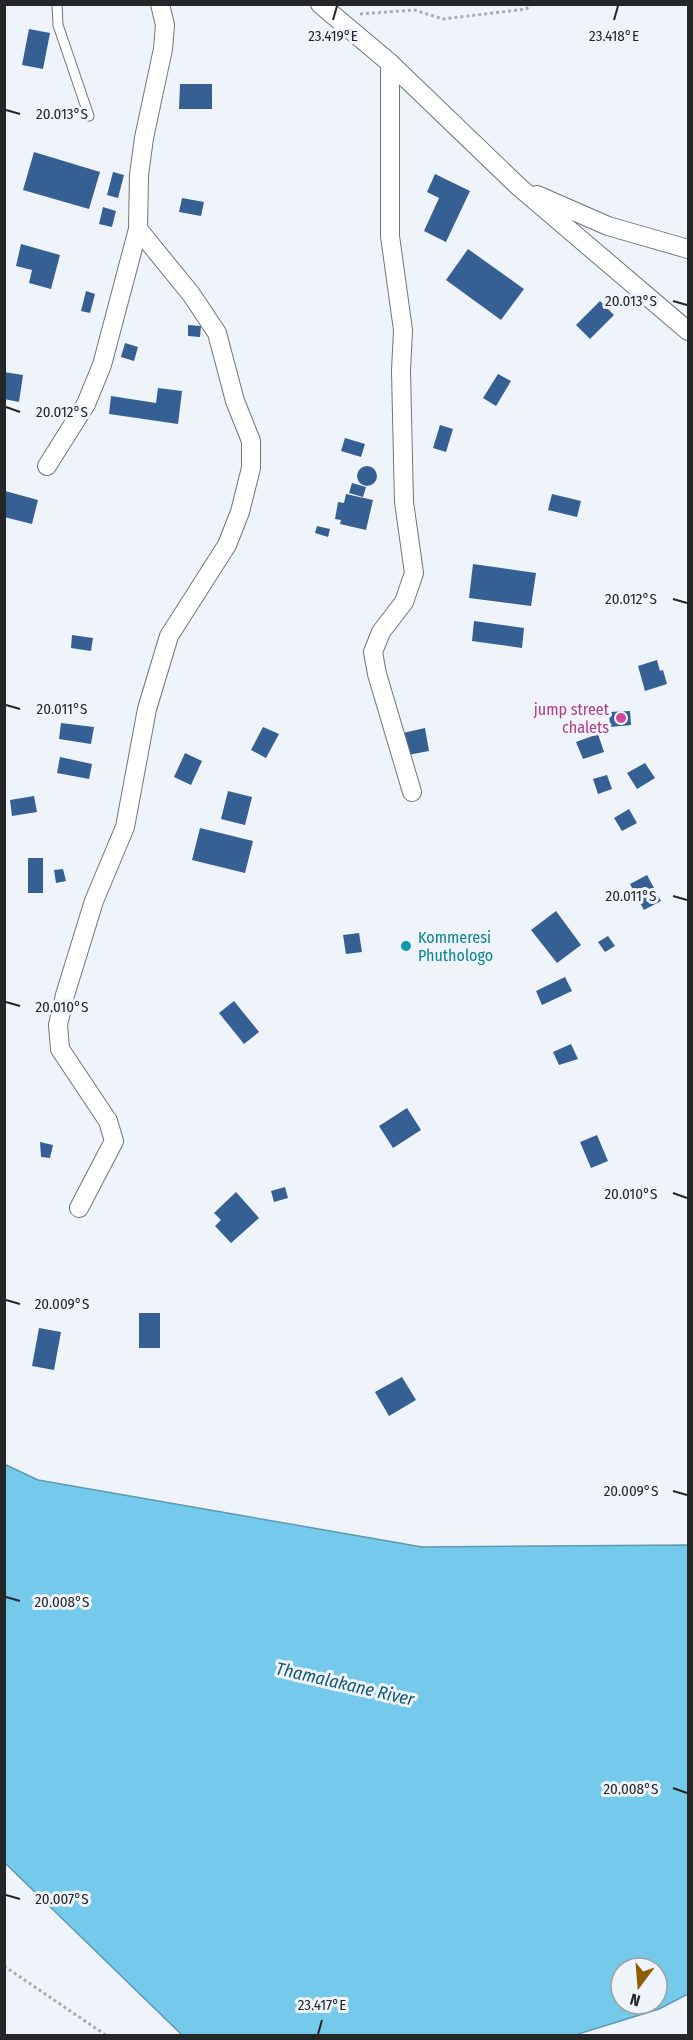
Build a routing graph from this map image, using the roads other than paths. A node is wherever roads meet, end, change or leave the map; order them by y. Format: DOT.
graph roads {
  1 [pos="57,4"];
  2 [pos="160,4"];
  3 [pos="320,4"];
  4 [pos="390,63"];
  5 [pos="89,116"];
  6 [pos="519,187"];
  7 [pos="138,229"];
  8 [pos="688,249"];
  9 [pos="688,331"];
  10 [pos="48,466"];
  11 [pos="412,792"];
  12 [pos="79,1208"];
  1 -- 5 [label="lane"];
  2 -- 7 [label="street"];
  3 -- 4 [label="street"];
  4 -- 6 [label="street"];
  4 -- 11 [label="street"];
  6 -- 8 [label="street"];
  6 -- 9 [label="street"];
  7 -- 10 [label="street"];
  7 -- 12 [label="street"];
}
